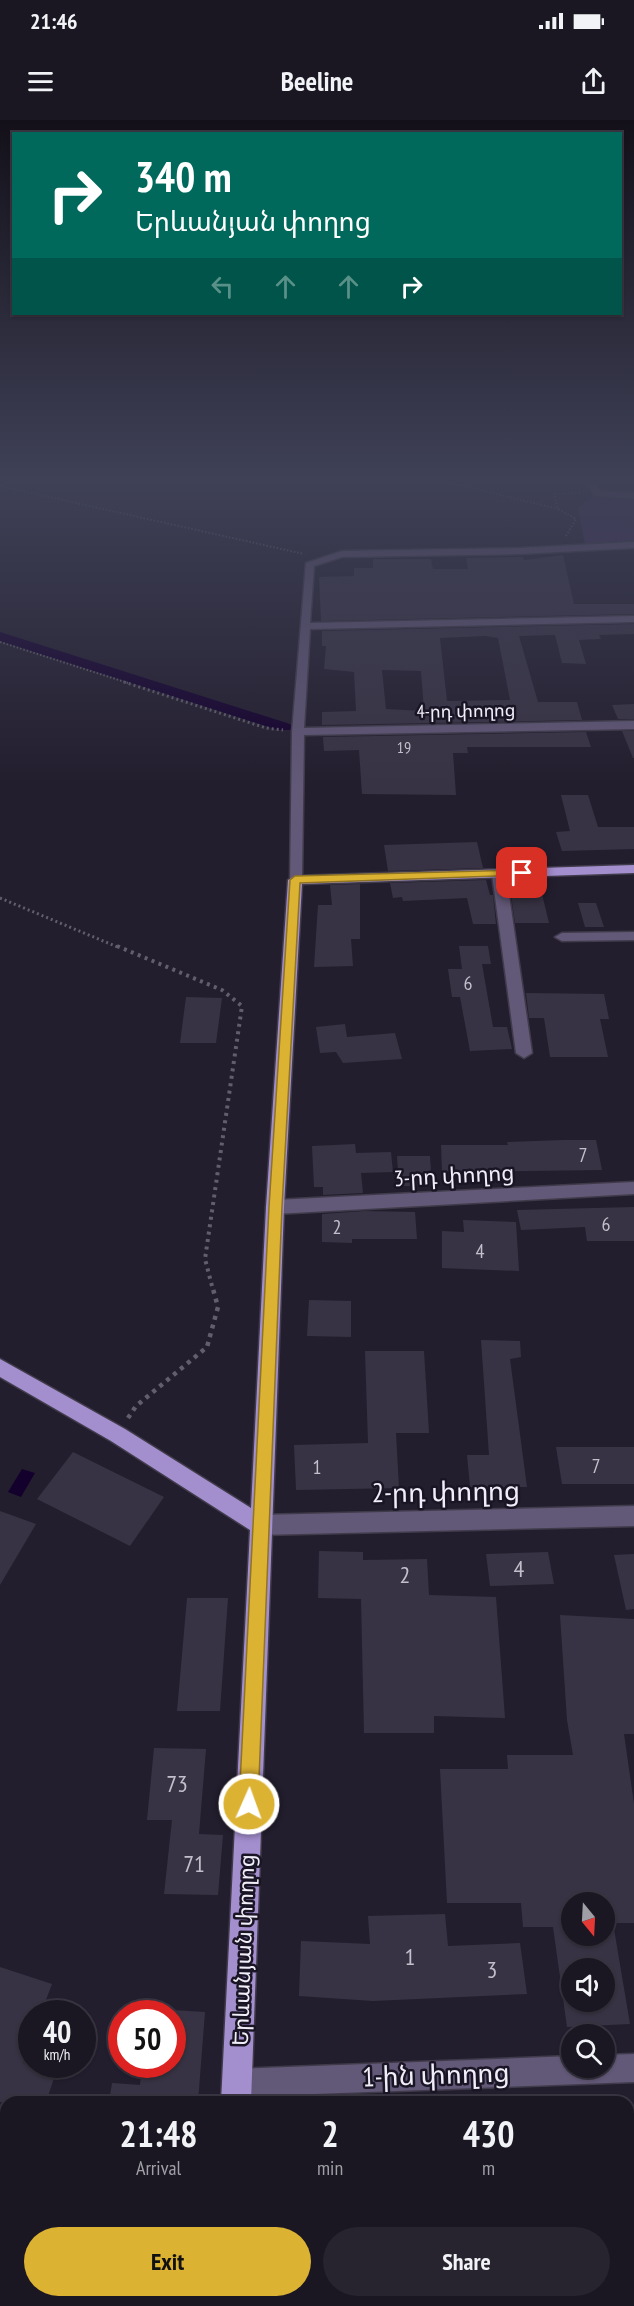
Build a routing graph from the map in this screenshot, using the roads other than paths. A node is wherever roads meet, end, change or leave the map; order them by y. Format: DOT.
graph roads {
  1 [pos="308,581"];
  2 [pos="634,619"];
  3 [pos="305,626"];
  4 [pos="634,725"];
  5 [pos="298,732"];
  6 [pos="634,869"];
  7 [pos="499,874"];
  8 [pos="295,880"];
  9 [pos="634,936"];
  10 [pos="562,937"];
  11 [pos="524,1053"];
  12 [pos="634,1188"];
  13 [pos="275,1207"];
  14 [pos="0,1367"];
  15 [pos="634,1516"];
  16 [pos="260,1524"];
  17 [pos="634,2068"];
  18 [pos="237,2092"];
  1 -- 3 [label="street"];
  2 -- 3 [label="street"];
  3 -- 5 [label="street"];
  4 -- 5 [label="street, 4-րդ փողոց"];
  5 -- 8 [label="street"];
  6 -- 7 [label="main road"];
  7 -- 8 [label="main road"];
  7 -- 11 [label="street"];
  8 -- 13 [label="main road, Երևանյան փողոց"];
  9 -- 10 [label="street"];
  12 -- 13 [label="street, 3-րդ փողոց"];
  13 -- 16 [label="main road, Երևանյան փողոց"];
  14 -- 16 [label="main road"];
  15 -- 16 [label="street, 2-րդ փողոց"];
  16 -- 18 [label="main road, Երևանյան փողոց"];
  17 -- 18 [label="street, 1-ին փողոց"];
}
